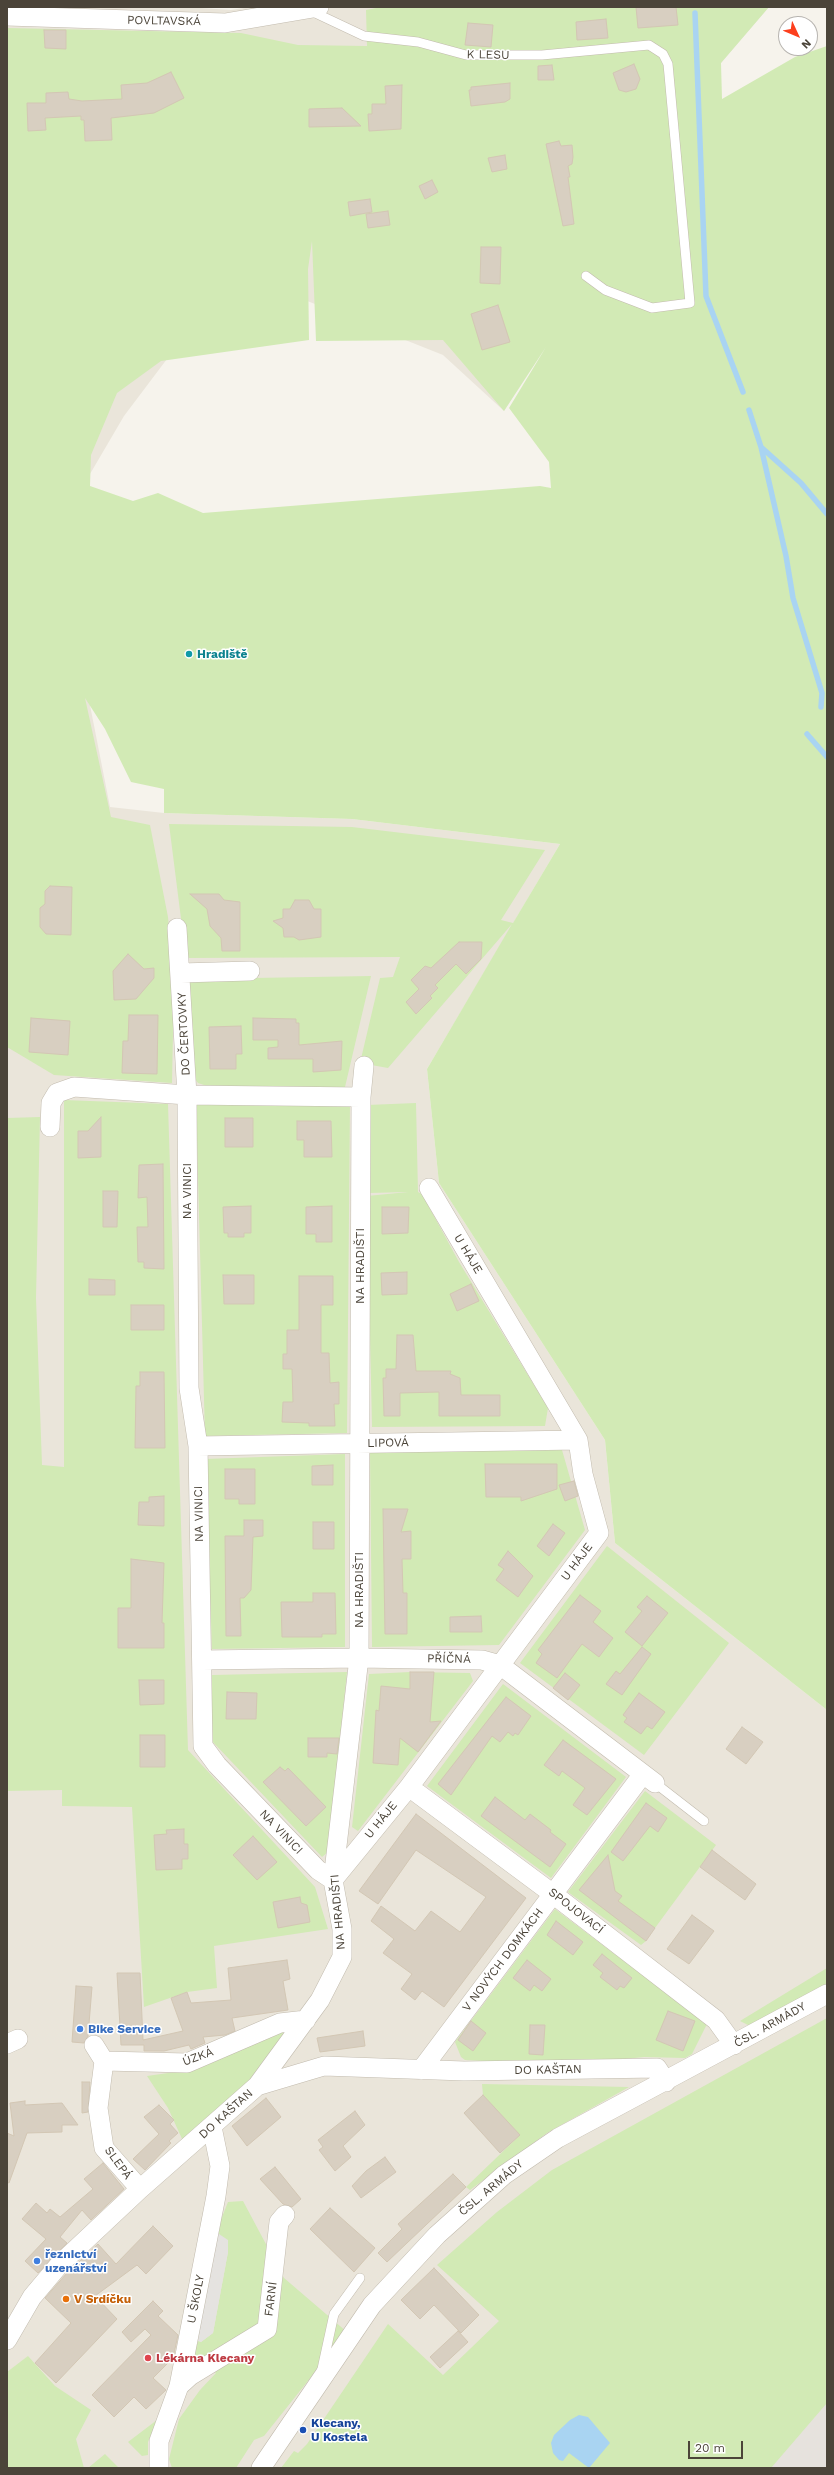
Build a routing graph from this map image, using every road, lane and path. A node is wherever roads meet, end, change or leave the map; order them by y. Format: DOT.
graph roads {
  1 [pos="313,8"];
  2 [pos="7,16"];
  3 [pos="586,276"];
  4 [pos="177,928"];
  5 [pos="250,971"];
  6 [pos="181,973"];
  7 [pos="364,1066"];
  8 [pos="187,1095"];
  9 [pos="361,1097"];
  10 [pos="50,1127"];
  11 [pos="429,1188"];
  12 [pos="578,1440"];
  13 [pos="359,1444"];
  14 [pos="198,1446"];
  15 [pos="359,1658"];
  16 [pos="202,1660"];
  17 [pos="500,1665"];
  18 [pos="649,1779"];
  19 [pos="409,1787"];
  20 [pos="704,1821"];
  21 [pos="333,1880"];
  22 [pos="553,1894"];
  23 [pos="827,1994"];
  24 [pos="306,2020"];
  25 [pos="94,2045"];
  26 [pos="734,2046"];
  27 [pos="104,2061"];
  28 [pos="421,2070"];
  29 [pos="666,2082"];
  30 [pos="258,2086"];
  31 [pos="212,2127"];
  32 [pos="140,2190"];
  33 [pos="285,2215"];
  34 [pos="360,2278"];
  35 [pos="7,2340"];
  36 [pos="319,2380"];
  37 [pos="179,2386"];
  38 [pos="159,2468"];
  39 [pos="261,2468"];
  1 -- 2 [label="street, POVLTAVSKÁ"];
  1 -- 3 [label="lane, K LESU"];
  4 -- 6 [label="street, DO ČERTOVKY"];
  5 -- 6 [label="street"];
  6 -- 8 [label="street, DO ČERTOVKY"];
  7 -- 9 [label="street, NA HRADIŠTI"];
  8 -- 9 [label="street"];
  8 -- 10 [label="street"];
  8 -- 14 [label="street, NA VINICI"];
  9 -- 13 [label="street, NA HRADIŠTI"];
  11 -- 12 [label="street, U HÁJE"];
  12 -- 13 [label="street, LIPOVÁ"];
  12 -- 17 [label="street, U HÁJE"];
  13 -- 14 [label="street, LIPOVÁ"];
  13 -- 15 [label="street, NA HRADIŠTI"];
  14 -- 16 [label="street, NA VINICI"];
  15 -- 16 [label="street, PŘÍČNÁ"];
  15 -- 17 [label="street, PŘÍČNÁ"];
  15 -- 21 [label="street, NA HRADIŠTI"];
  16 -- 21 [label="street, NA VINICI"];
  17 -- 18 [label="street, PŘÍČNÁ"];
  17 -- 19 [label="street, U HÁJE"];
  18 -- 20 [label="lane"];
  18 -- 22 [label="street, V NOVÝCH DOMKÁCH"];
  19 -- 21 [label="street, U HÁJE"];
  19 -- 22 [label="street, SPOJOVACÍ"];
  21 -- 24 [label="street, NA HRADIŠTI"];
  22 -- 26 [label="street, SPOJOVACÍ"];
  22 -- 28 [label="street, V NOVÝCH DOMKÁCH"];
  23 -- 26 [label="street, ČSL. ARMÁDY"];
  24 -- 27 [label="street, ÚZKÁ"];
  24 -- 30 [label="street, NA HRADIŠTI"];
  25 -- 27 [label="street"];
  26 -- 29 [label="street, ČSL. ARMÁDY"];
  27 -- 32 [label="street, SLEPÁ"];
  28 -- 29 [label="street, DO KAŠTAN"];
  28 -- 30 [label="street, DO KAŠTAN"];
  29 -- 36 [label="street, ČSL. ARMÁDY"];
  30 -- 31 [label="street, DO KAŠTAN"];
  31 -- 32 [label="street, DO KAŠTAN"];
  31 -- 37 [label="street, U ŠKOLY"];
  32 -- 35 [label="street, DO KAŠTAN"];
  33 -- 37 [label="street, FARNÍ"];
  34 -- 36 [label="lane"];
  36 -- 39 [label="street, ČSL. ARMÁDY"];
  37 -- 38 [label="street, U ŠKOLY"];
}
